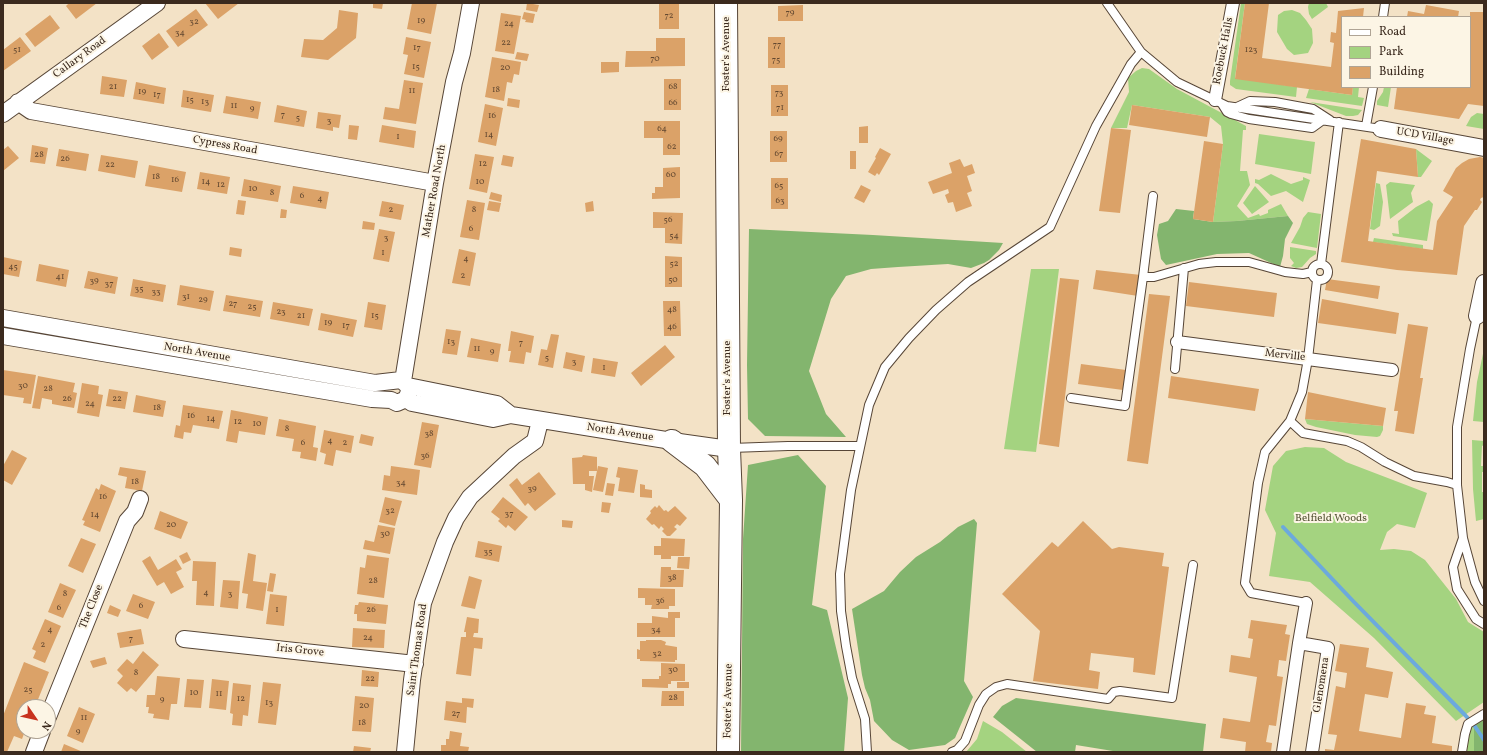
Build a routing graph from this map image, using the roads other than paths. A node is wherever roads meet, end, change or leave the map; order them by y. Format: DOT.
graph roads {
  1 [pos="157,3"];
  2 [pos="471,3"];
  3 [pos="726,3"];
  4 [pos="1108,3"];
  5 [pos="1233,3"];
  6 [pos="1385,3"];
  7 [pos="1383,16"];
  8 [pos="1141,52"];
  9 [pos="1374,88"];
  10 [pos="18,102"];
  11 [pos="1218,102"];
  12 [pos="1236,108"];
  13 [pos="3,114"];
  14 [pos="1323,120"];
  15 [pos="1336,122"];
  16 [pos="1374,128"];
  17 [pos="1484,148"];
  18 [pos="435,184"];
  19 [pos="1153,196"];
  20 [pos="1321,264"];
  21 [pos="1184,268"];
  22 [pos="1312,272"];
  23 [pos="1143,277"];
  24 [pos="1317,280"];
  25 [pos="1484,284"];
  26 [pos="1477,316"];
  27 [pos="3,318"];
  28 [pos="3,336"];
  29 [pos="1177,342"];
  30 [pos="1308,359"];
  31 [pos="1175,369"];
  32 [pos="1392,370"];
  33 [pos="400,390"];
  34 [pos="1071,398"];
  35 [pos="540,421"];
  36 [pos="1290,421"];
  37 [pos="672,441"];
  38 [pos="860,446"];
  39 [pos="729,448"];
  40 [pos="1457,485"];
  41 [pos="140,499"];
  42 [pos="731,500"];
  43 [pos="1463,538"];
  44 [pos="1193,565"];
  45 [pos="1484,601"];
  46 [pos="1306,603"];
  47 [pos="1484,624"];
  48 [pos="184,639"];
  49 [pos="1299,643"];
  50 [pos="415,664"];
  51 [pos="55,699"];
  52 [pos="1484,714"];
  53 [pos="39,739"];
  54 [pos="34,752"];
  55 [pos="405,752"];
  56 [pos="728,752"];
  57 [pos="866,752"];
  58 [pos="952,752"];
  59 [pos="1283,752"];
  60 [pos="1312,752"];
  61 [pos="1462,752"];
  1 -- 10 [label="street, Callary Road"];
  2 -- 18 [label="street, Mather Road North"];
  3 -- 39 [label="main road, Foster's Avenue"];
  4 -- 8 [label="lane"];
  5 -- 11 [label="street, Roebuck Halls"];
  6 -- 7 [label="lane"];
  8 -- 11 [label="lane"];
  8 -- 38 [label="lane"];
  9 -- 16 [label="lane"];
  10 -- 13 [label="street, Callary Road"];
  10 -- 18 [label="street, Cypress Road"];
  11 -- 12 [label="lane, UCD Village"];
  11 -- 14 [label="lane, UCD Village"];
  12 -- 14 [label="lane, UCD Village"];
  12 -- 15 [label="lane, UCD Village"];
  14 -- 15 [label="lane, UCD Village"];
  15 -- 16 [label="lane, UCD Village"];
  15 -- 20 [label="lane"];
  16 -- 17 [label="street, UCD Village"];
  18 -- 33 [label="street, Mather Road North"];
  19 -- 23 [label="lane"];
  20 -- 22 [label="lane"];
  20 -- 24 [label="lane"];
  21 -- 22 [label="lane"];
  21 -- 23 [label="lane"];
  21 -- 29 [label="lane"];
  22 -- 24 [label="lane"];
  23 -- 34 [label="lane"];
  24 -- 30 [label="lane"];
  25 -- 26 [label="street"];
  26 -- 40 [label="lane"];
  27 -- 33 [label="street, North Avenue"];
  28 -- 33 [label="street, North Avenue"];
  29 -- 30 [label="street, Merville"];
  29 -- 31 [label="lane"];
  30 -- 32 [label="street, Merville"];
  30 -- 36 [label="lane"];
  33 -- 35 [label="street, North Avenue"];
  35 -- 37 [label="street, North Avenue"];
  35 -- 50 [label="street, Saint Thomas Road"];
  36 -- 40 [label="lane"];
  36 -- 46 [label="lane"];
  37 -- 39 [label="street, North Avenue"];
  37 -- 42 [label="main road"];
  38 -- 39 [label="lane"];
  38 -- 57 [label="lane"];
  39 -- 42 [label="main road, Foster's Avenue"];
  40 -- 43 [label="lane"];
  41 -- 51 [label="street, The Close"];
  42 -- 56 [label="main road, Foster's Avenue"];
  43 -- 45 [label="lane"];
  43 -- 47 [label="lane"];
  44 -- 58 [label="lane"];
  46 -- 49 [label="street"];
  48 -- 50 [label="street, Iris Grove"];
  49 -- 59 [label="street"];
  49 -- 60 [label="street, Glenomena"];
  50 -- 55 [label="street, Saint Thomas Road"];
  52 -- 61 [label="lane"];
  53 -- 54 [label="street"];
}
